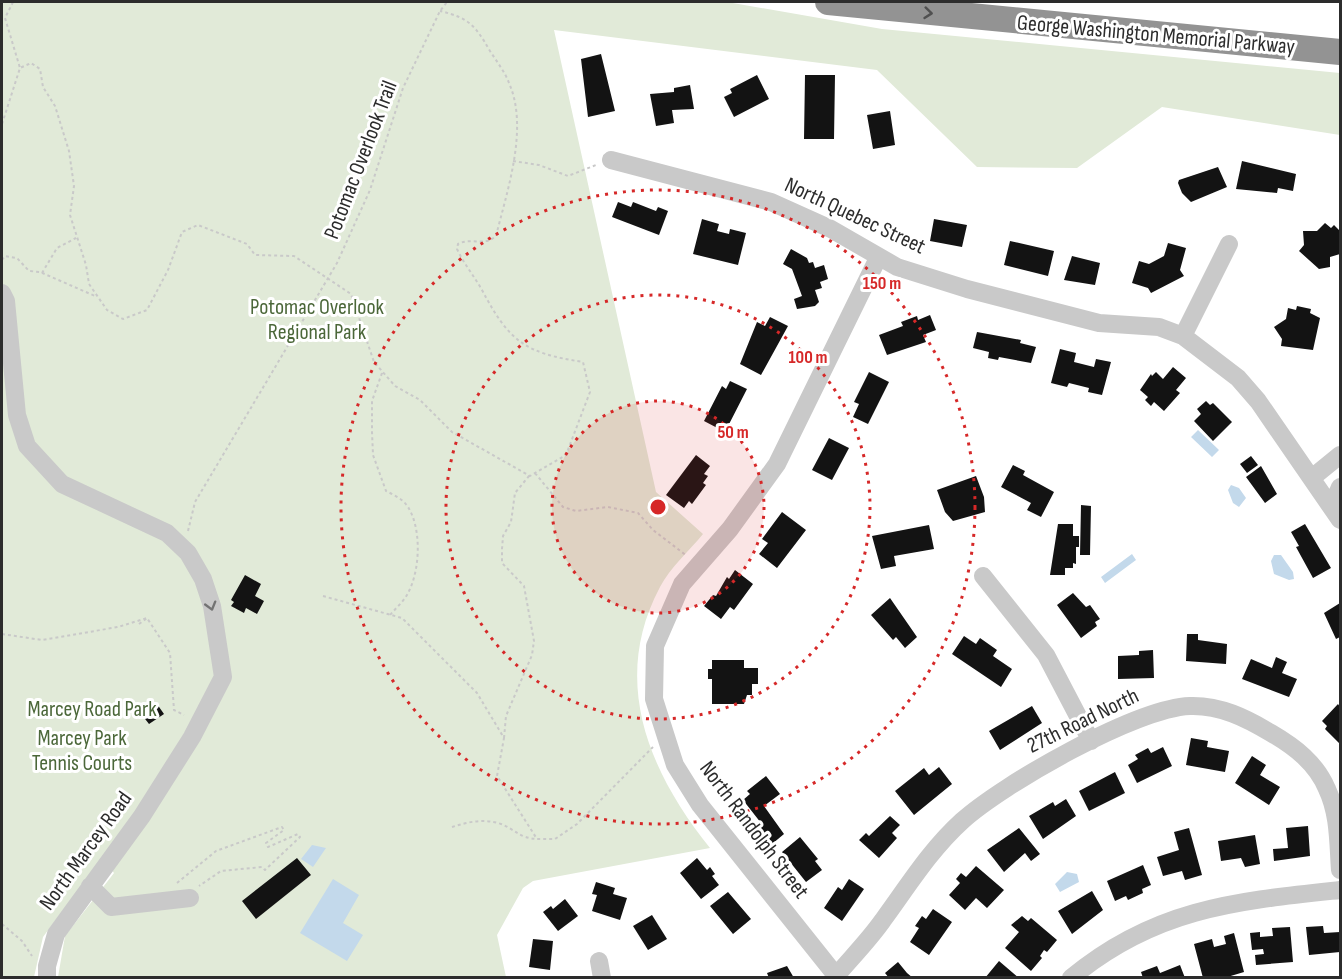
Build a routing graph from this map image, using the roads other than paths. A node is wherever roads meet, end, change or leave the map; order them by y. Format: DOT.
graph roads {
  1 [pos="828,2"];
  2 [pos="1341,52"];
  3 [pos="611,160"];
  4 [pos="1229,244"];
  5 [pos="878,258"];
  6 [pos="2,293"];
  7 [pos="1183,336"];
  8 [pos="1341,455"];
  9 [pos="1313,477"];
  10 [pos="1341,488"];
  11 [pos="1336,513"];
  12 [pos="983,576"];
  13 [pos="1091,741"];
  14 [pos="1341,870"];
  15 [pos="90,886"];
  16 [pos="1341,890"];
  17 [pos="190,898"];
  18 [pos="837,977"];
  19 [pos="47,978"];
  20 [pos="1071,978"];
  1 -- 2 [label="highway, George Washington Memorial Parkway, one-way"];
  3 -- 5 [label="street, North Quebec Street"];
  4 -- 7 [label="street"];
  5 -- 7 [label="street, North Quebec Street"];
  5 -- 18 [label="street, North Randolph Street"];
  6 -- 15 [label="street, North Marcey Road, one-way"];
  7 -- 9 [label="street, North Quebec Street"];
  8 -- 9 [label="street"];
  9 -- 11 [label="street, North Quebec Street"];
  10 -- 11 [label="street"];
  12 -- 13 [label="street"];
  13 -- 14 [label="street, 27th Road North"];
  13 -- 18 [label="street, 27th Road North"];
  15 -- 17 [label="street"];
  15 -- 19 [label="street, North Marcey Road"];
  16 -- 20 [label="street"];
}
